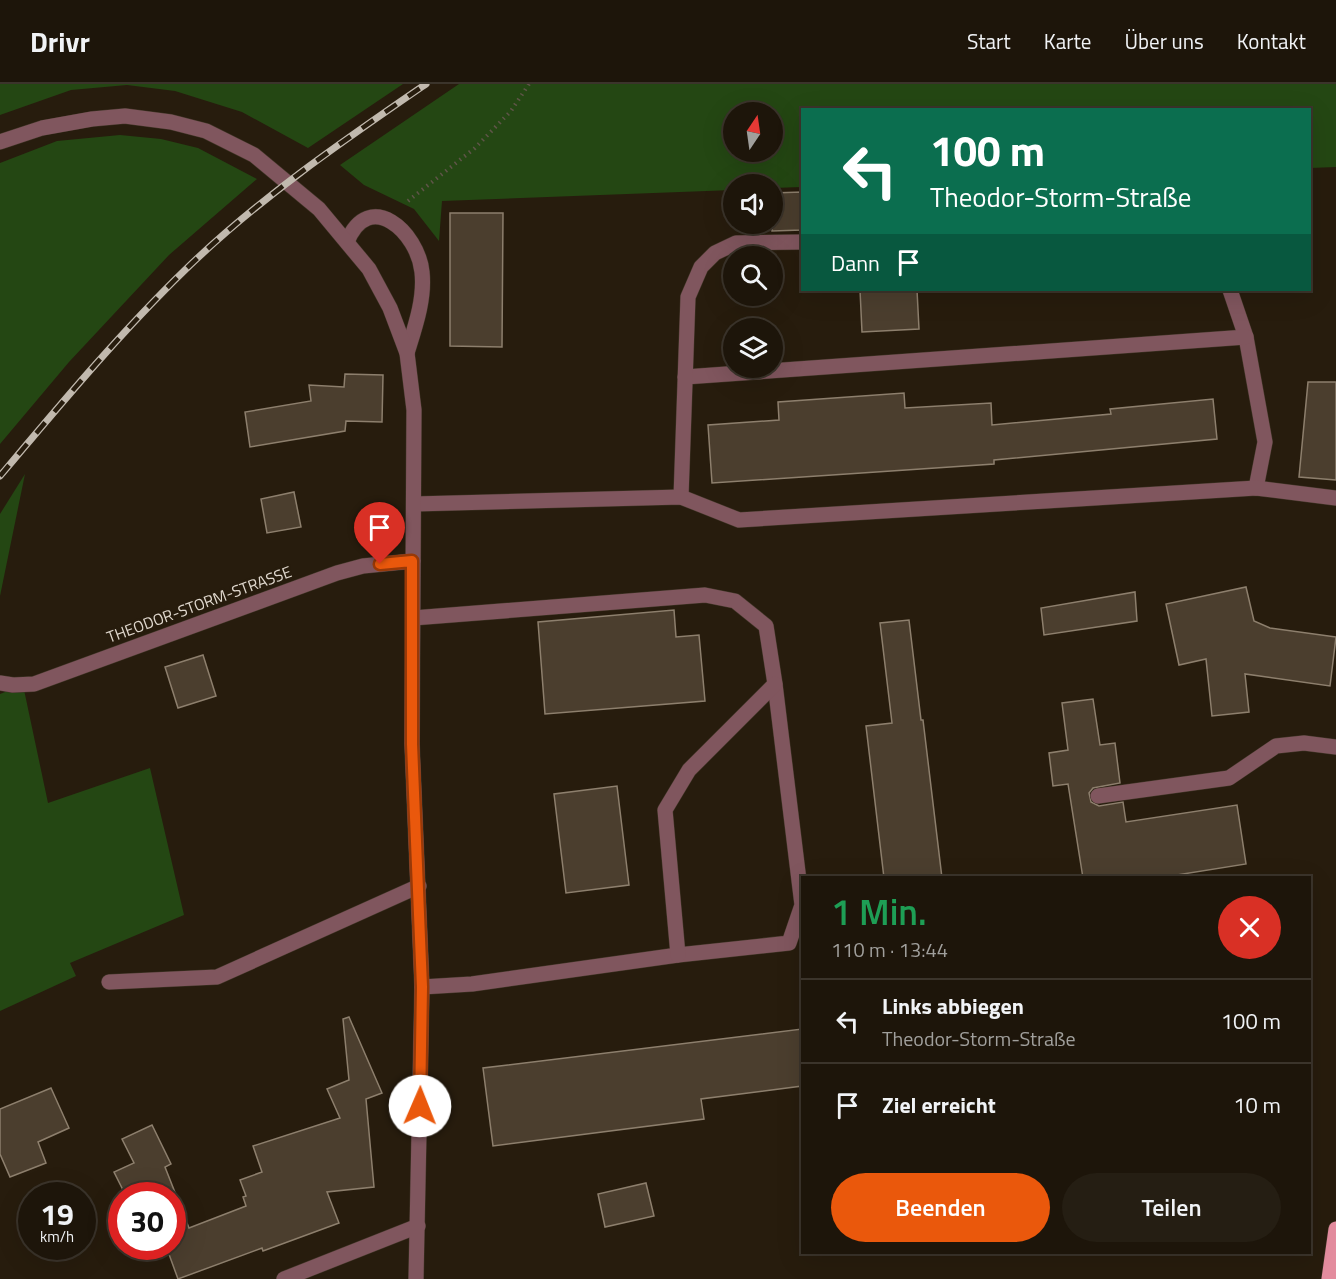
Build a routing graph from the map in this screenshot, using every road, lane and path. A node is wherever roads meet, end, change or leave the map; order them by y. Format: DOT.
graph roads {
  1 [pos="529,84"];
  2 [pos="0,142"];
  3 [pos="386,218"];
  4 [pos="347,242"];
  5 [pos="801,242"];
  6 [pos="1230,291"];
  7 [pos="1246,337"];
  8 [pos="407,353"];
  9 [pos="685,377"];
  10 [pos="1256,488"];
  11 [pos="681,497"];
  12 [pos="1336,498"];
  13 [pos="414,504"];
  14 [pos="412,561"];
  15 [pos="413,618"];
  16 [pos="0,683"];
  17 [pos="775,684"];
  18 [pos="1336,747"];
  19 [pos="1098,796"];
  20 [pos="419,886"];
  21 [pos="801,897"];
  22 [pos="801,908"];
  23 [pos="678,955"];
  24 [pos="109,982"];
  25 [pos="422,987"];
  26 [pos="418,1226"];
  27 [pos="1336,1230"];
  28 [pos="284,1279"];
  29 [pos="416,1279"];
  30 [pos="1329,1279"];
  1 -- 3 [label="path"];
  2 -- 4 [label="street"];
  3 -- 4 [label="street"];
  3 -- 8 [label="street"];
  4 -- 8 [label="street"];
  5 -- 9 [label="street"];
  6 -- 7 [label="street"];
  7 -- 9 [label="street"];
  7 -- 10 [label="street"];
  8 -- 13 [label="street"];
  9 -- 11 [label="street"];
  10 -- 11 [label="street"];
  10 -- 12 [label="street"];
  11 -- 13 [label="street"];
  13 -- 14 [label="street"];
  14 -- 15 [label="street"];
  14 -- 16 [label="street, THEODOR-STORM-STRASSE"];
  15 -- 17 [label="street"];
  15 -- 20 [label="street"];
  17 -- 21 [label="street"];
  17 -- 23 [label="street"];
  18 -- 19 [label="street"];
  20 -- 24 [label="street"];
  20 -- 25 [label="street"];
  22 -- 23 [label="street"];
  23 -- 25 [label="street"];
  25 -- 26 [label="street"];
  26 -- 28 [label="street"];
  26 -- 29 [label="street"];
  27 -- 30 [label="main road"];
}
